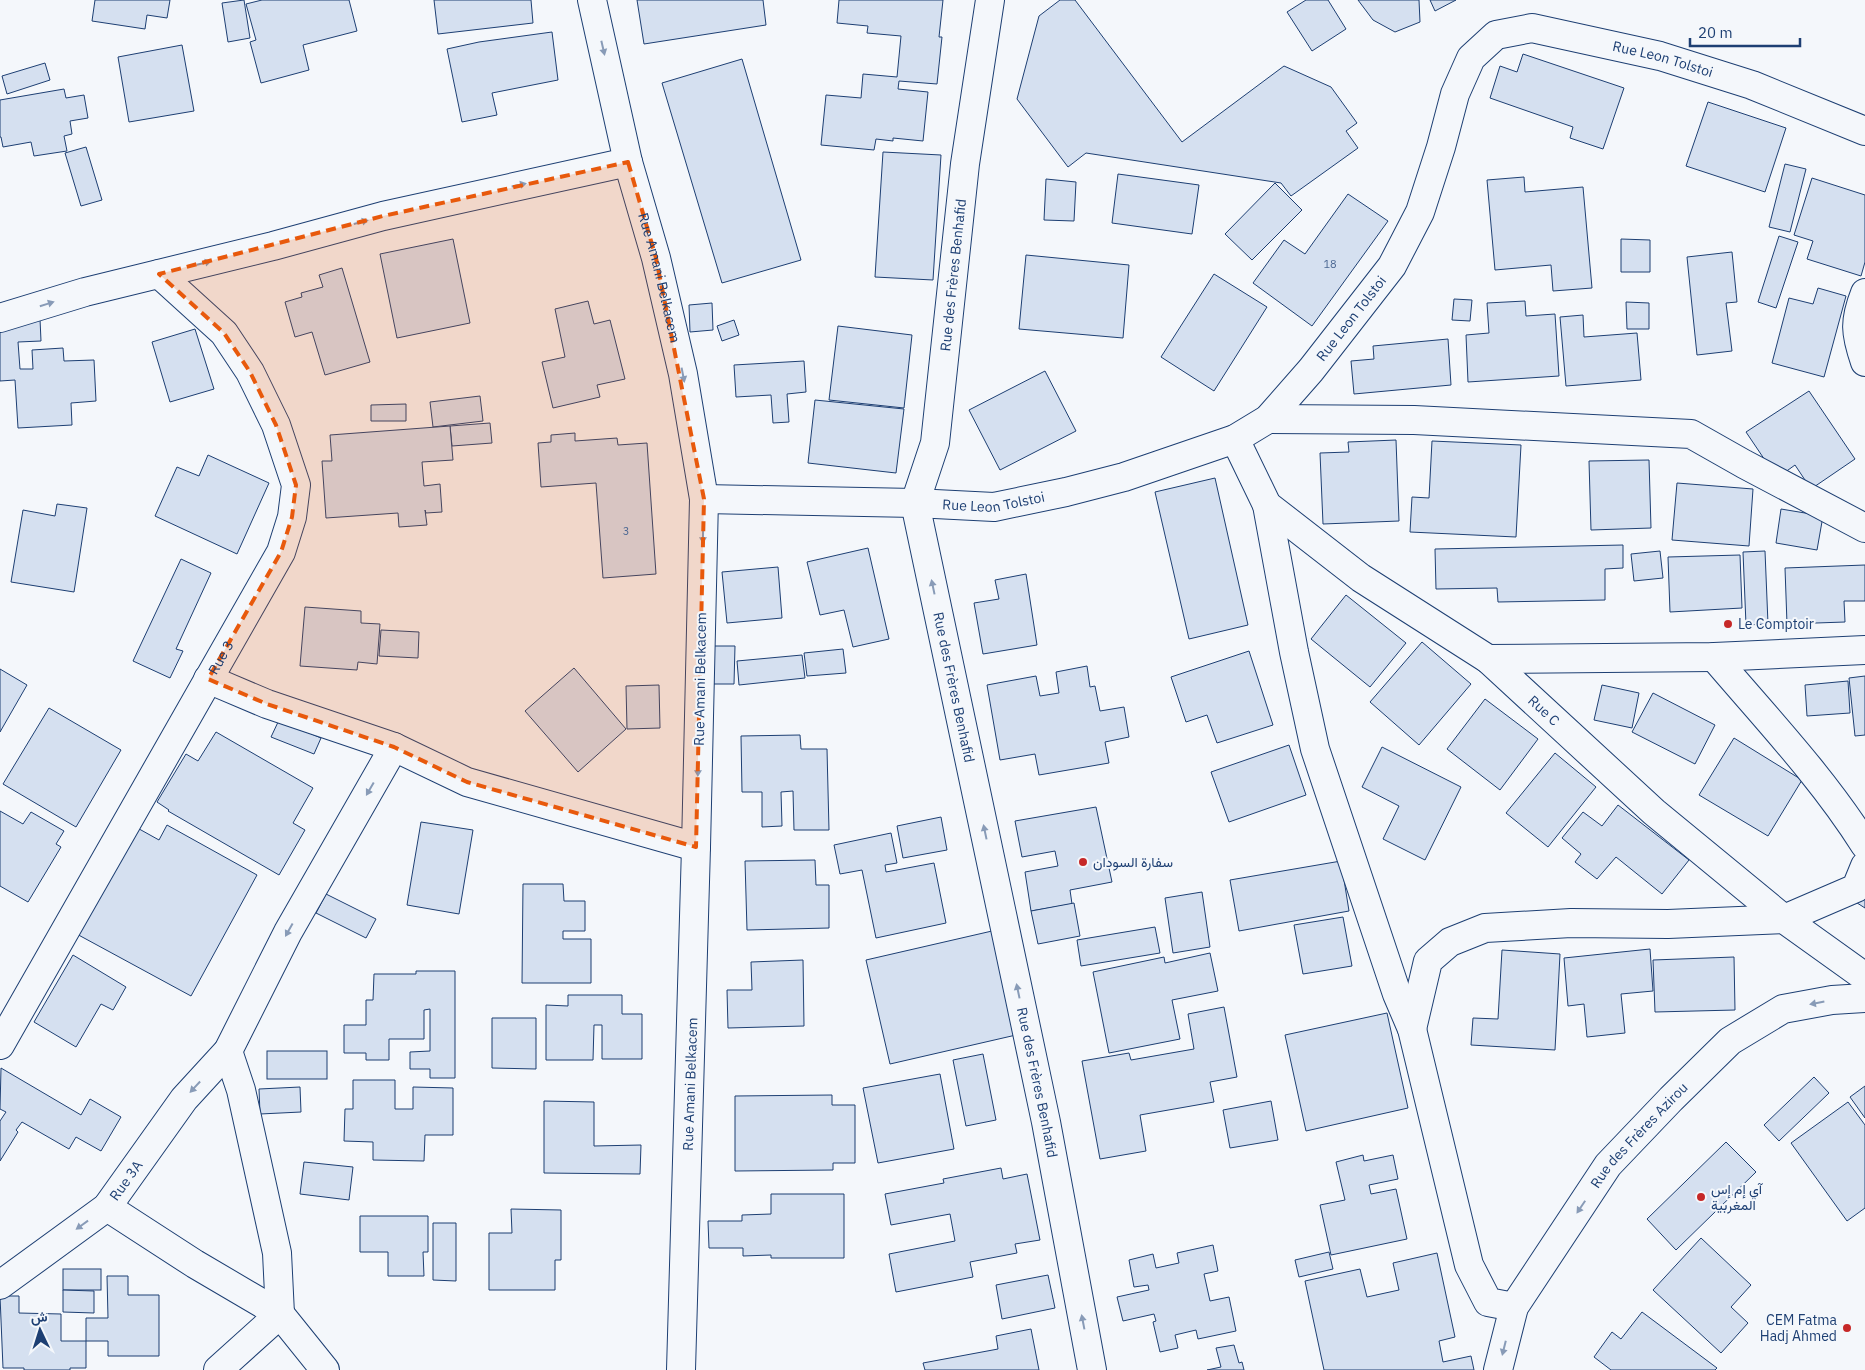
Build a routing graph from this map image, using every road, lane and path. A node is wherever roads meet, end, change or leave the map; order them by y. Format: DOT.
graph roads {
  1 [pos="592,0"];
  2 [pos="990,0"];
  3 [pos="1865,131"];
  4 [pos="628,162"];
  5 [pos="159,274"];
  6 [pos="1865,293"];
  7 [pos="0,318"];
  8 [pos="1865,362"];
  9 [pos="1268,418"];
  10 [pos="1235,439"];
  11 [pos="704,499"];
  12 [pos="915,503"];
  13 [pos="1268,505"];
  14 [pos="1865,528"];
  15 [pos="1865,650"];
  16 [pos="1714,657"];
  17 [pos="1488,659"];
  18 [pos="208,679"];
  19 [pos="394,747"];
  20 [pos="1865,845"];
  21 [pos="696,847"];
  22 [pos="1865,866"];
  23 [pos="1784,919"];
  24 [pos="1865,977"];
  25 [pos="1865,998"];
  26 [pos="1412,1029"];
  27 [pos="0,1045"];
  28 [pos="228,1052"];
  29 [pos="107,1206"];
  30 [pos="0,1284"];
  31 [pos="1514,1307"];
  32 [pos="280,1314"];
  33 [pos="218,1370"];
  34 [pos="325,1370"];
  35 [pos="681,1370"];
  36 [pos="1092,1370"];
  37 [pos="1498,1370"];
  1 -- 4 [label="street, Rue Amani Belkacem, one-way"];
  2 -- 12 [label="street, Rue des Frères Benhafid"];
  3 -- 9 [label="street, Rue Leon Tolstoi"];
  5 -- 4 [label="street, one-way"];
  4 -- 11 [label="street, Rue Amani Belkacem, one-way"];
  7 -- 5 [label="street, one-way"];
  5 -- 18 [label="street, Rue 3"];
  6 -- 8 [label="street"];
  9 -- 10 [label="street, Rue Leon Tolstoi"];
  9 -- 14 [label="street"];
  10 -- 12 [label="street, Rue Leon Tolstoi"];
  10 -- 13 [label="street, Rue C"];
  11 -- 12 [label="street, Rue Leon Tolstoi"];
  11 -- 21 [label="street, Rue Amani Belkacem, one-way"];
  36 -- 12 [label="street, Rue des Frères Benhafid, one-way"];
  13 -- 17 [label="street, Rue C"];
  13 -- 26 [label="street"];
  15 -- 16 [label="street"];
  16 -- 17 [label="street"];
  16 -- 20 [label="street"];
  17 -- 23 [label="street, Rue C"];
  18 -- 19 [label="street"];
  18 -- 27 [label="street, Rue 3"];
  19 -- 21 [label="street"];
  19 -- 28 [label="street, Rue 3A, one-way"];
  21 -- 35 [label="street, Rue Amani Belkacem"];
  22 -- 23 [label="street"];
  23 -- 24 [label="street, Rue C"];
  23 -- 26 [label="street"];
  25 -- 31 [label="street, Rue des Frères Azirou, one-way"];
  26 -- 31 [label="street"];
  28 -- 29 [label="street, Rue 3A, one-way"];
  28 -- 32 [label="street"];
  29 -- 30 [label="street, Rue 3A, one-way"];
  29 -- 32 [label="street"];
  31 -- 37 [label="street, Rue des Frères Azirou, one-way"];
  32 -- 33 [label="street"];
  32 -- 34 [label="street"];
}
